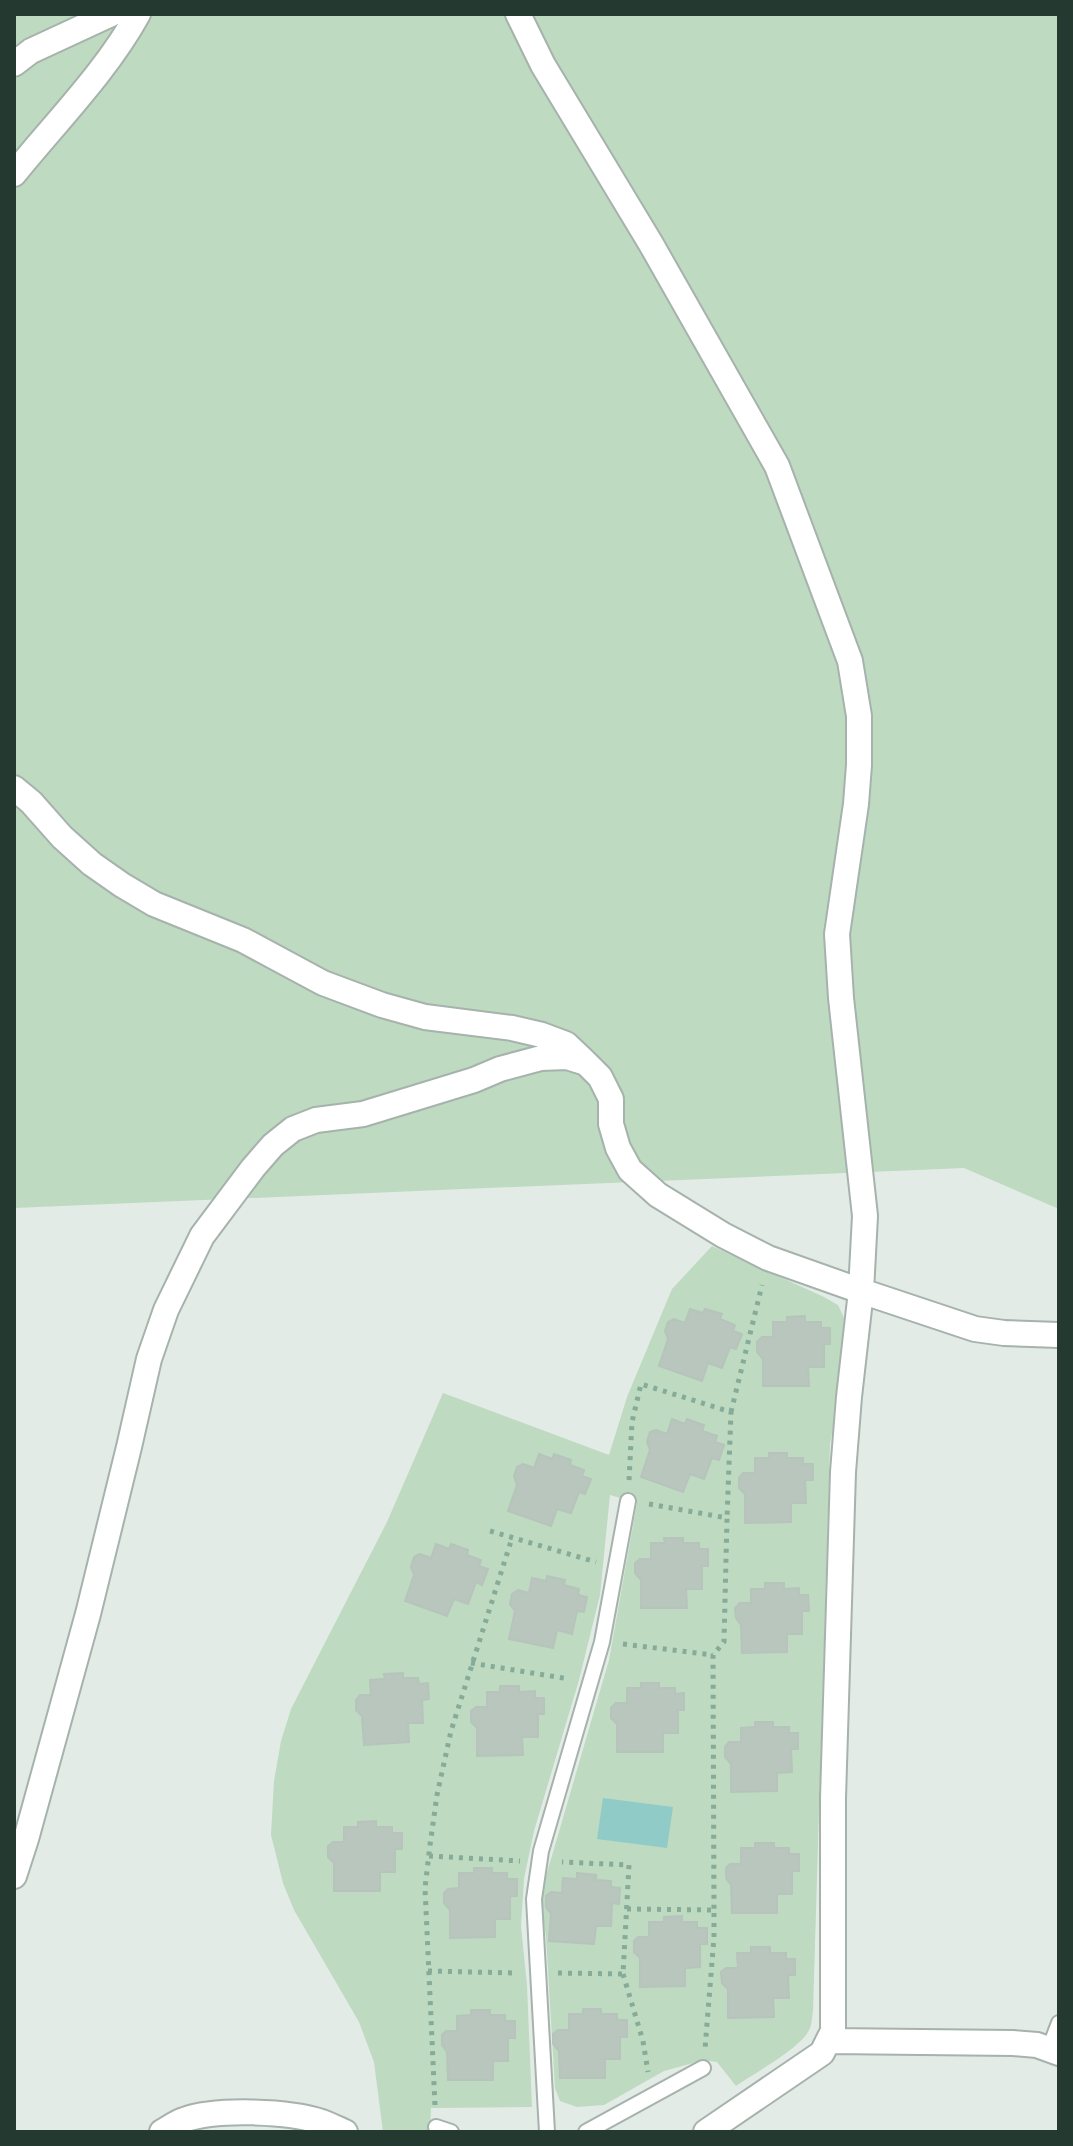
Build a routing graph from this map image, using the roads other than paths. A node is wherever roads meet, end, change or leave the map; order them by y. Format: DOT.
graph roads {
  1 [pos="111,14"];
  2 [pos="138,14"];
  3 [pos="518,14"];
  4 [pos="14,64"];
  5 [pos="14,174"];
  6 [pos="14,788"];
  7 [pos="586,1063"];
  8 [pos="861,1291"];
  9 [pos="1059,1335"];
  10 [pos="628,1501"];
  11 [pos="14,1876"];
  12 [pos="1059,2023"];
  13 [pos="830,2041"];
  14 [pos="1054,2051"];
  15 [pos="703,2068"];
  16 [pos="436,2127"];
  17 [pos="162,2132"];
  18 [pos="345,2132"];
  19 [pos="451,2132"];
  20 [pos="547,2132"];
  21 [pos="586,2132"];
  22 [pos="706,2132"];
  1 -- 4 [label="street"];
  2 -- 5 [label="street"];
  3 -- 8 [label="street"];
  6 -- 7 [label="street"];
  7 -- 8 [label="street"];
  7 -- 11 [label="street"];
  8 -- 9 [label="street"];
  8 -- 13 [label="street"];
  10 -- 20 [label="lane"];
  12 -- 14 [label="lane"];
  13 -- 14 [label="street"];
  13 -- 22 [label="street"];
  15 -- 21 [label="lane"];
  16 -- 19 [label="lane"];
  17 -- 18 [label="street"];
}
